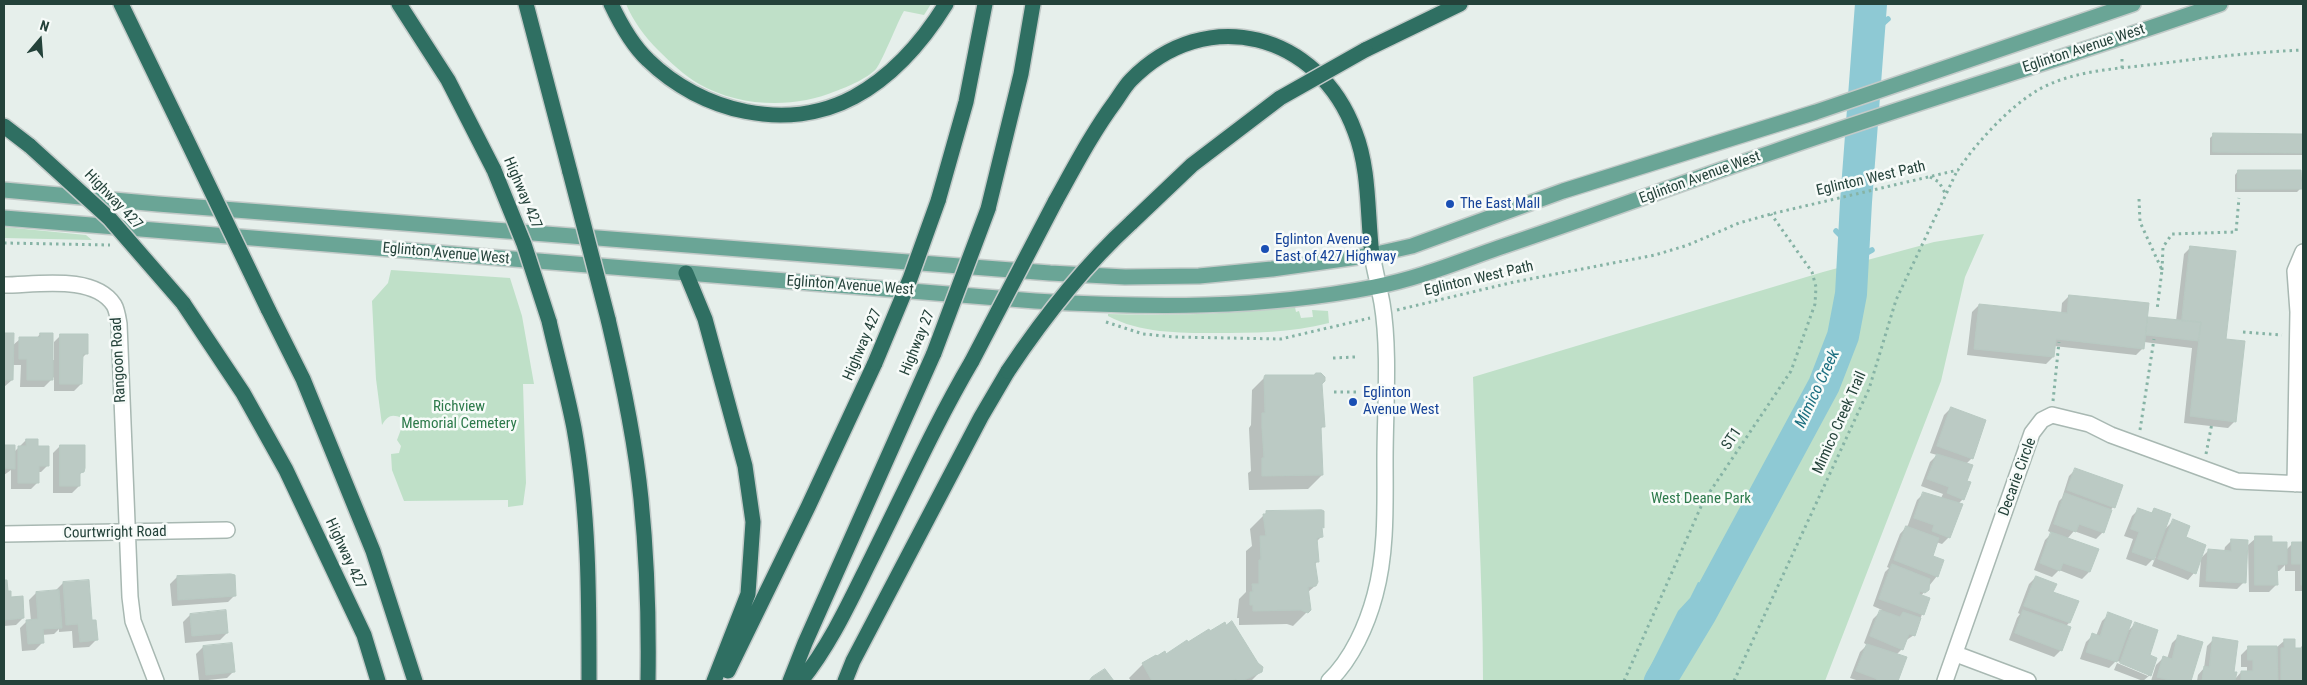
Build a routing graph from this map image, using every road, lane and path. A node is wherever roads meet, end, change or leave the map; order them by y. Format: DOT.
graph roads {
  1 [pos="121,4"];
  2 [pos="399,4"];
  3 [pos="526,4"];
  4 [pos="610,4"];
  5 [pos="946,4"];
  6 [pos="985,4"];
  7 [pos="1033,4"];
  8 [pos="1460,4"];
  9 [pos="2133,4"];
  10 [pos="2220,4"];
  11 [pos="2303,50"];
  12 [pos="2122,59"];
  13 [pos="2122,68"];
  14 [pos="2036,82"];
  15 [pos="2039,90"];
  16 [pos="4,126"];
  17 [pos="1958,170"];
  18 [pos="1930,177"];
  19 [pos="4,190"];
  20 [pos="1944,197"];
  21 [pos="2239,198"];
  22 [pos="2139,199"];
  23 [pos="1771,214"];
  24 [pos="4,218"];
  25 [pos="2303,252"];
  26 [pos="1372,255"];
  27 [pos="2162,270"];
  28 [pos="686,274"];
  29 [pos="4,285"];
  30 [pos="1378,286"];
  31 [pos="1418,304"];
  32 [pos="2157,310"];
  33 [pos="1105,322"];
  34 [pos="1332,328"];
  35 [pos="2243,332"];
  36 [pos="2298,337"];
  37 [pos="2154,339"];
  38 [pos="2059,342"];
  39 [pos="1333,358"];
  40 [pos="1355,358"];
  41 [pos="1334,392"];
  42 [pos="1356,392"];
  43 [pos="2052,414"];
  44 [pos="2212,423"];
  45 [pos="2138,445"];
  46 [pos="2203,469"];
  47 [pos="2299,484"];
  48 [pos="227,530"];
  49 [pos="126,533"];
  50 [pos="4,534"];
  51 [pos="1956,654"];
  52 [pos="156,681"];
  53 [pos="378,681"];
  54 [pos="415,681"];
  55 [pos="589,681"];
  56 [pos="648,681"];
  57 [pos="714,681"];
  58 [pos="722,681"];
  59 [pos="790,681"];
  60 [pos="801,681"];
  61 [pos="845,681"];
  62 [pos="1329,681"];
  63 [pos="1624,681"];
  64 [pos="1734,681"];
  65 [pos="1945,681"];
  66 [pos="2028,681"];
  1 -- 54 [label="highway, bridge"];
  2 -- 55 [label="highway, Highway 427, bridge"];
  3 -- 56 [label="highway, bridge"];
  4 -- 5 [label="highway"];
  6 -- 58 [label="highway, Highway 427, bridge"];
  7 -- 59 [label="highway, Highway 27, bridge"];
  8 -- 61 [label="highway, bridge"];
  9 -- 26 [label="main road, Eglinton Avenue West"];
  10 -- 30 [label="main road, Eglinton Avenue West"];
  11 -- 13 [label="path"];
  12 -- 13 [label="path"];
  13 -- 15 [label="path"];
  14 -- 15 [label="path"];
  15 -- 17 [label="path"];
  16 -- 53 [label="highway, Highway 427, bridge"];
  17 -- 18 [label="path, Eglinton West Path"];
  17 -- 20 [label="path, Mimico Creek Trail"];
  18 -- 20 [label="path"];
  18 -- 23 [label="path, Eglinton West Path"];
  19 -- 26 [label="main road, Eglinton Avenue West"];
  20 -- 64 [label="path, Mimico Creek Trail"];
  21 -- 27 [label="path"];
  22 -- 27 [label="path"];
  23 -- 31 [label="path, Eglinton West Path"];
  23 -- 63 [label="path, ST1"];
  24 -- 28 [label="main road, Eglinton Avenue West"];
  25 -- 36 [label="street"];
  26 -- 30 [label="street"];
  26 -- 60 [label="highway, bridge"];
  27 -- 32 [label="path"];
  28 -- 30 [label="main road, Eglinton Avenue West"];
  28 -- 57 [label="highway"];
  29 -- 49 [label="street, Rangoon Road"];
  30 -- 62 [label="street"];
  33 -- 34 [label="path"];
  35 -- 36 [label="path"];
  36 -- 47 [label="street"];
  37 -- 45 [label="path"];
  38 -- 43 [label="path"];
  39 -- 40 [label="path"];
  41 -- 42 [label="path"];
  43 -- 45 [label="street"];
  43 -- 51 [label="street, Decarie Circle"];
  44 -- 46 [label="path"];
  45 -- 46 [label="street"];
  46 -- 47 [label="street"];
  48 -- 49 [label="street, Courtwright Road"];
  49 -- 50 [label="street, Courtwright Road"];
  49 -- 52 [label="street, Rangoon Road"];
  51 -- 65 [label="street, Decarie Circle"];
  51 -- 66 [label="street"];
}
